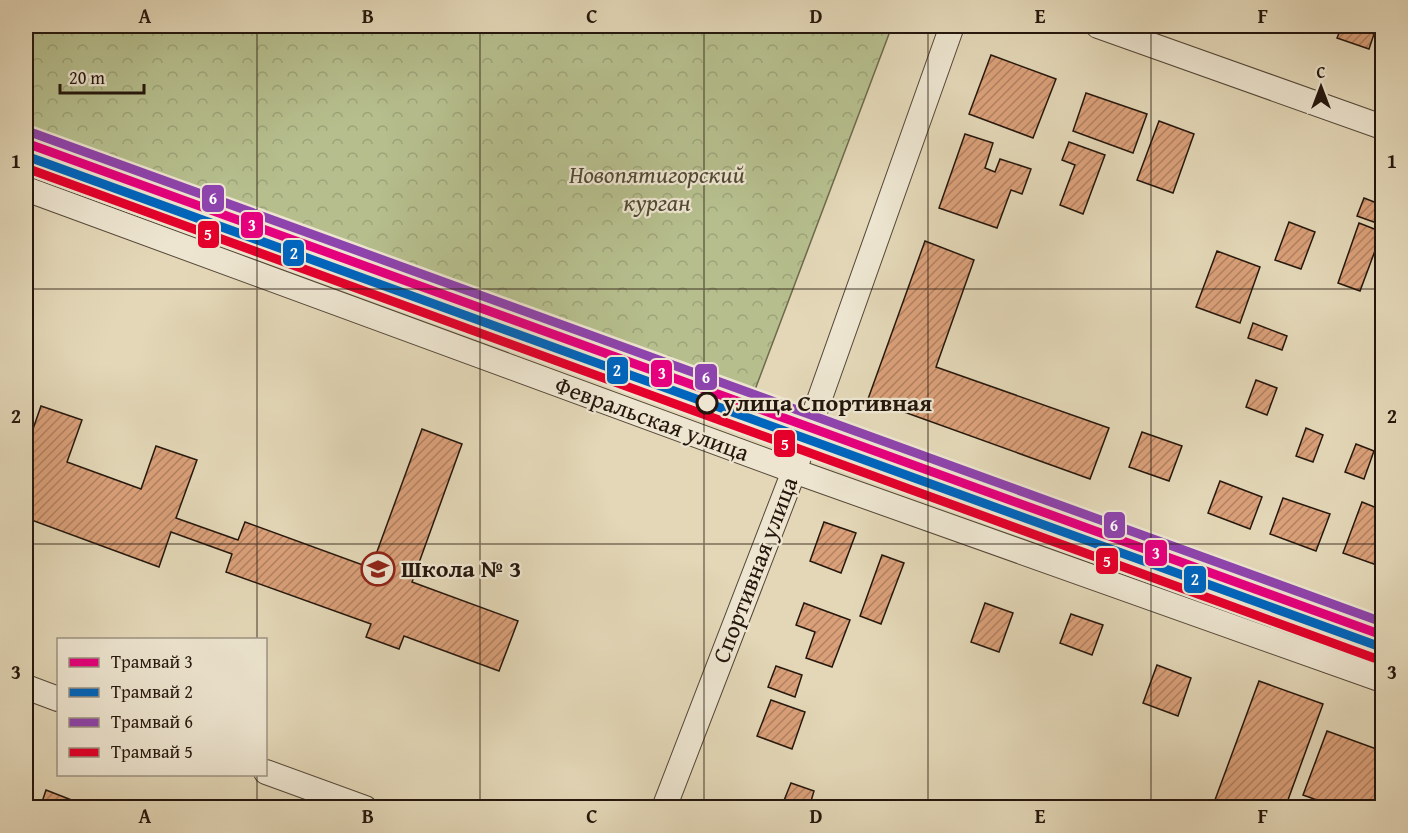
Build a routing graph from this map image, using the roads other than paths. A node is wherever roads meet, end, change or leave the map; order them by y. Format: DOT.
graph roads {
  1 [pos="952,26"];
  2 [pos="1098,26"];
  3 [pos="1383,126"];
  4 [pos="26,189"];
  5 [pos="794,471"];
  6 [pos="1383,680"];
  7 [pos="26,687"];
  8 [pos="57,699"];
  9 [pos="267,772"];
  10 [pos="365,807"];
  11 [pos="664,807"];
  1 -- 5 [label="street, Спортивная улица"];
  2 -- 3 [label="street"];
  4 -- 5 [label="street, Февральская улица"];
  5 -- 6 [label="street, Февральская улица"];
  5 -- 11 [label="street, Спортивная улица"];
  7 -- 8 [label="street"];
  9 -- 10 [label="street"];
}
